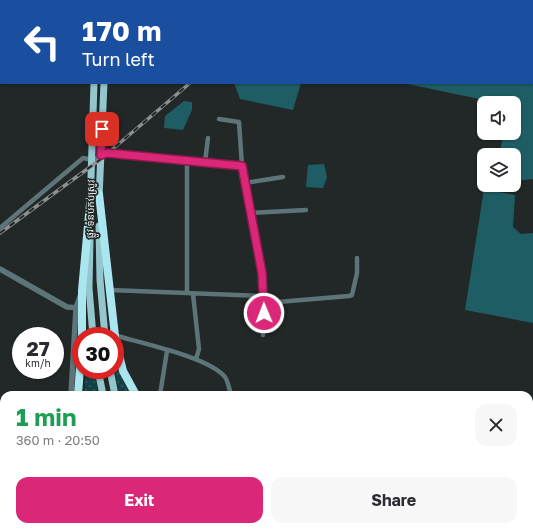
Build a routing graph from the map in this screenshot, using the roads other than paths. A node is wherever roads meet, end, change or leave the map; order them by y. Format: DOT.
graph roads {
  1 [pos="94,84"];
  2 [pos="104,84"];
  3 [pos="219,119"];
  4 [pos="208,138"];
  5 [pos="101,155"];
  6 [pos="93,160"];
  7 [pos="187,161"];
  8 [pos="206,162"];
  9 [pos="242,166"];
  10 [pos="283,177"];
  11 [pos="246,182"];
  12 [pos="99,194"];
  13 [pos="90,204"];
  14 [pos="306,210"];
  15 [pos="250,212"];
  16 [pos="0,228"];
  17 [pos="357,258"];
  18 [pos="0,269"];
  19 [pos="110,290"];
  20 [pos="187,293"];
  21 [pos="193,294"];
  22 [pos="263,296"];
  23 [pos="265,302"];
  24 [pos="79,308"];
  25 [pos="276,317"];
  26 [pos="81,327"];
  27 [pos="92,327"];
  28 [pos="104,327"];
  29 [pos="114,327"];
  30 [pos="263,335"];
  31 [pos="124,339"];
  32 [pos="167,351"];
  33 [pos="196,359"];
  34 [pos="124,372"];
  35 [pos="79,379"];
  36 [pos="100,379"];
  37 [pos="112,379"];
  38 [pos="71,391"];
  39 [pos="78,391"];
  40 [pos="102,391"];
  41 [pos="114,391"];
  42 [pos="134,391"];
  43 [pos="161,391"];
  44 [pos="230,391"];
  1 -- 6 [label="main road, ផ្លូវ ទំនប់កប់ស្រូវ"];
  2 -- 5 [label="main road, ផ្លូវ ទំនប់កប់ស្រូវ"];
  3 -- 9 [label="street"];
  4 -- 8 [label="street"];
  5 -- 6 [label="street"];
  5 -- 7 [label="street"];
  5 -- 12 [label="main road, ផ្លូវ ទំនប់កប់ស្រូវ"];
  6 -- 13 [label="main road, ផ្លូវ ទំនប់កប់ស្រូវ"];
  6 -- 16 [label="street"];
  7 -- 8 [label="street"];
  7 -- 20 [label="street"];
  8 -- 9 [label="street"];
  9 -- 11 [label="street"];
  10 -- 11 [label="street"];
  11 -- 15 [label="street"];
  12 -- 19 [label="highway"];
  12 -- 28 [label="main road, ផ្លូវ ទំនប់កប់ស្រូវ"];
  13 -- 24 [label="highway"];
  13 -- 27 [label="main road, ផ្លូវ ទំនប់កប់ស្រូវ"];
  14 -- 15 [label="street"];
  15 -- 22 [label="street"];
  17 -- 23 [label="street"];
  18 -- 24 [label="street"];
  19 -- 20 [label="street"];
  19 -- 29 [label="highway"];
  20 -- 21 [label="street"];
  21 -- 22 [label="street"];
  21 -- 33 [label="street"];
  22 -- 23 [label="street"];
  23 -- 25 [label="street"];
  23 -- 30 [label="street"];
  24 -- 26 [label="highway"];
  24 -- 38 [label="street"];
  31 -- 32 [label="street"];
  32 -- 33 [label="street"];
  32 -- 43 [label="street"];
  33 -- 44 [label="street"];
  34 -- 42 [label="highway"];
  35 -- 39 [label="highway"];
  36 -- 40 [label="main road"];
  37 -- 41 [label="main road"];
}
